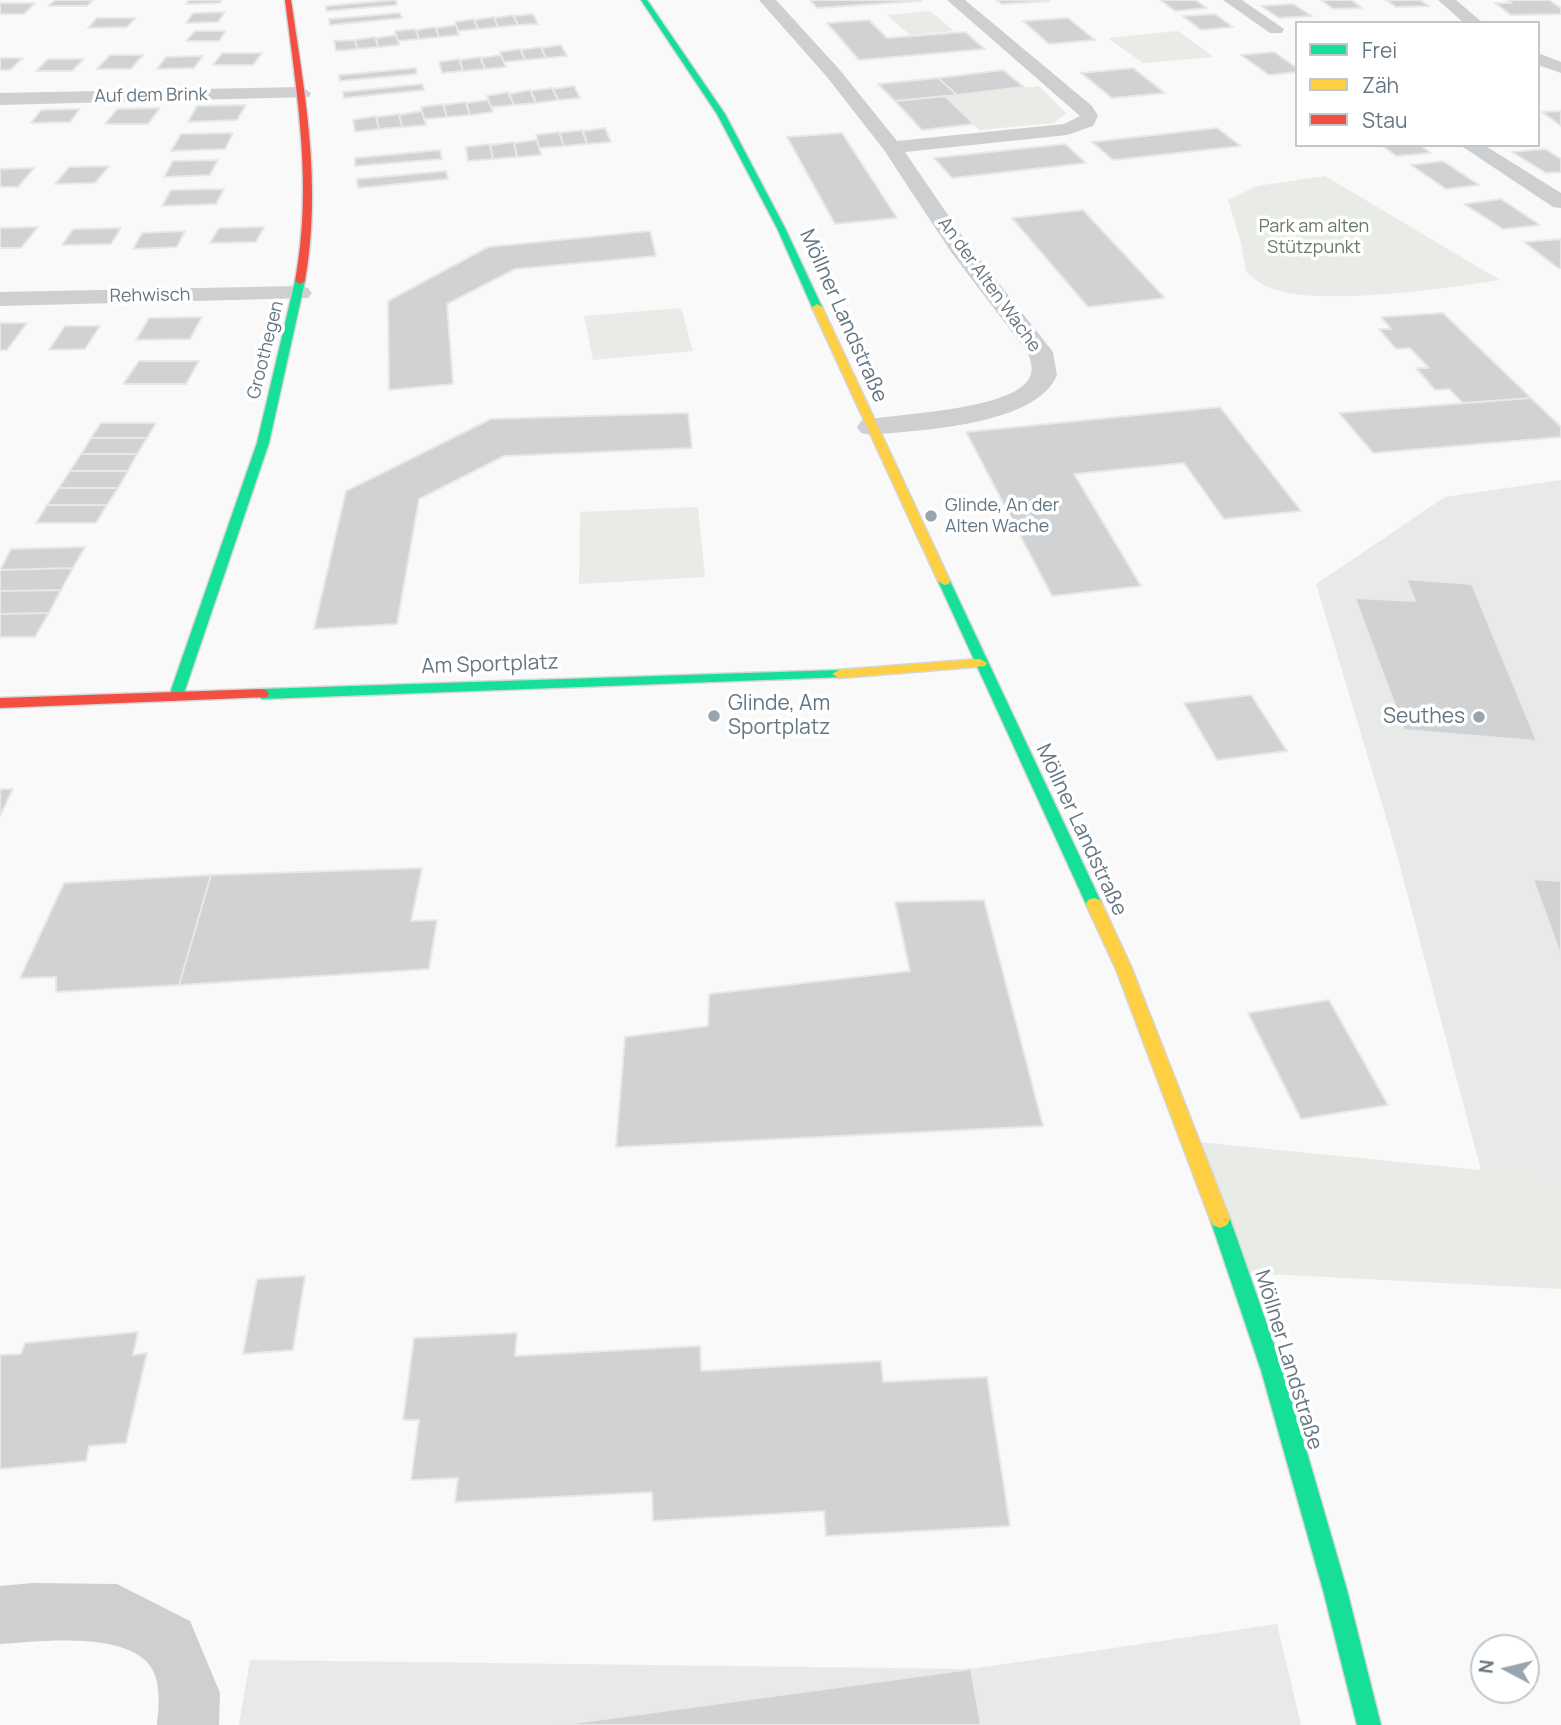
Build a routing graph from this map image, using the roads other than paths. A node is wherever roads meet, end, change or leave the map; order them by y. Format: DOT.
graph roads {
  1 [pos="288,0"];
  2 [pos="644,0"];
  3 [pos="767,0"];
  4 [pos="955,0"];
  5 [pos="1231,0"];
  6 [pos="1239,0"];
  7 [pos="1446,0"];
  8 [pos="1472,21"];
  9 [pos="1276,29"];
  10 [pos="1540,59"];
  11 [pos="1540,68"];
  12 [pos="1560,68"];
  13 [pos="302,93"];
  14 [pos="0,99"];
  15 [pos="892,147"];
  16 [pos="1473,147"];
  17 [pos="1561,202"];
  18 [pos="300,293"];
  19 [pos="0,299"];
  20 [pos="871,427"];
  21 [pos="980,663"];
  22 [pos="176,696"];
  23 [pos="0,703"];
  24 [pos="0,1615"];
  25 [pos="188,1725"];
  26 [pos="1368,1725"];
  1 -- 13 [label="street, Groothegen"];
  2 -- 20 [label="street, Möllner Landstraße"];
  3 -- 15 [label="street, An der Alten Wache"];
  4 -- 15 [label="street"];
  5 -- 6 [label="street"];
  5 -- 9 [label="street"];
  7 -- 8 [label="street"];
  10 -- 12 [label="street"];
  11 -- 12 [label="street"];
  13 -- 14 [label="street, Auf dem Brink"];
  13 -- 18 [label="street, Groothegen"];
  15 -- 20 [label="street, An der Alten Wache"];
  16 -- 17 [label="street"];
  18 -- 19 [label="street, Rehwisch"];
  18 -- 22 [label="street, Groothegen"];
  20 -- 21 [label="street, Möllner Landstraße"];
  21 -- 22 [label="street, Am Sportplatz"];
  21 -- 26 [label="street, Möllner Landstraße"];
  22 -- 23 [label="street, Am Sportplatz"];
  24 -- 25 [label="street"];
}
